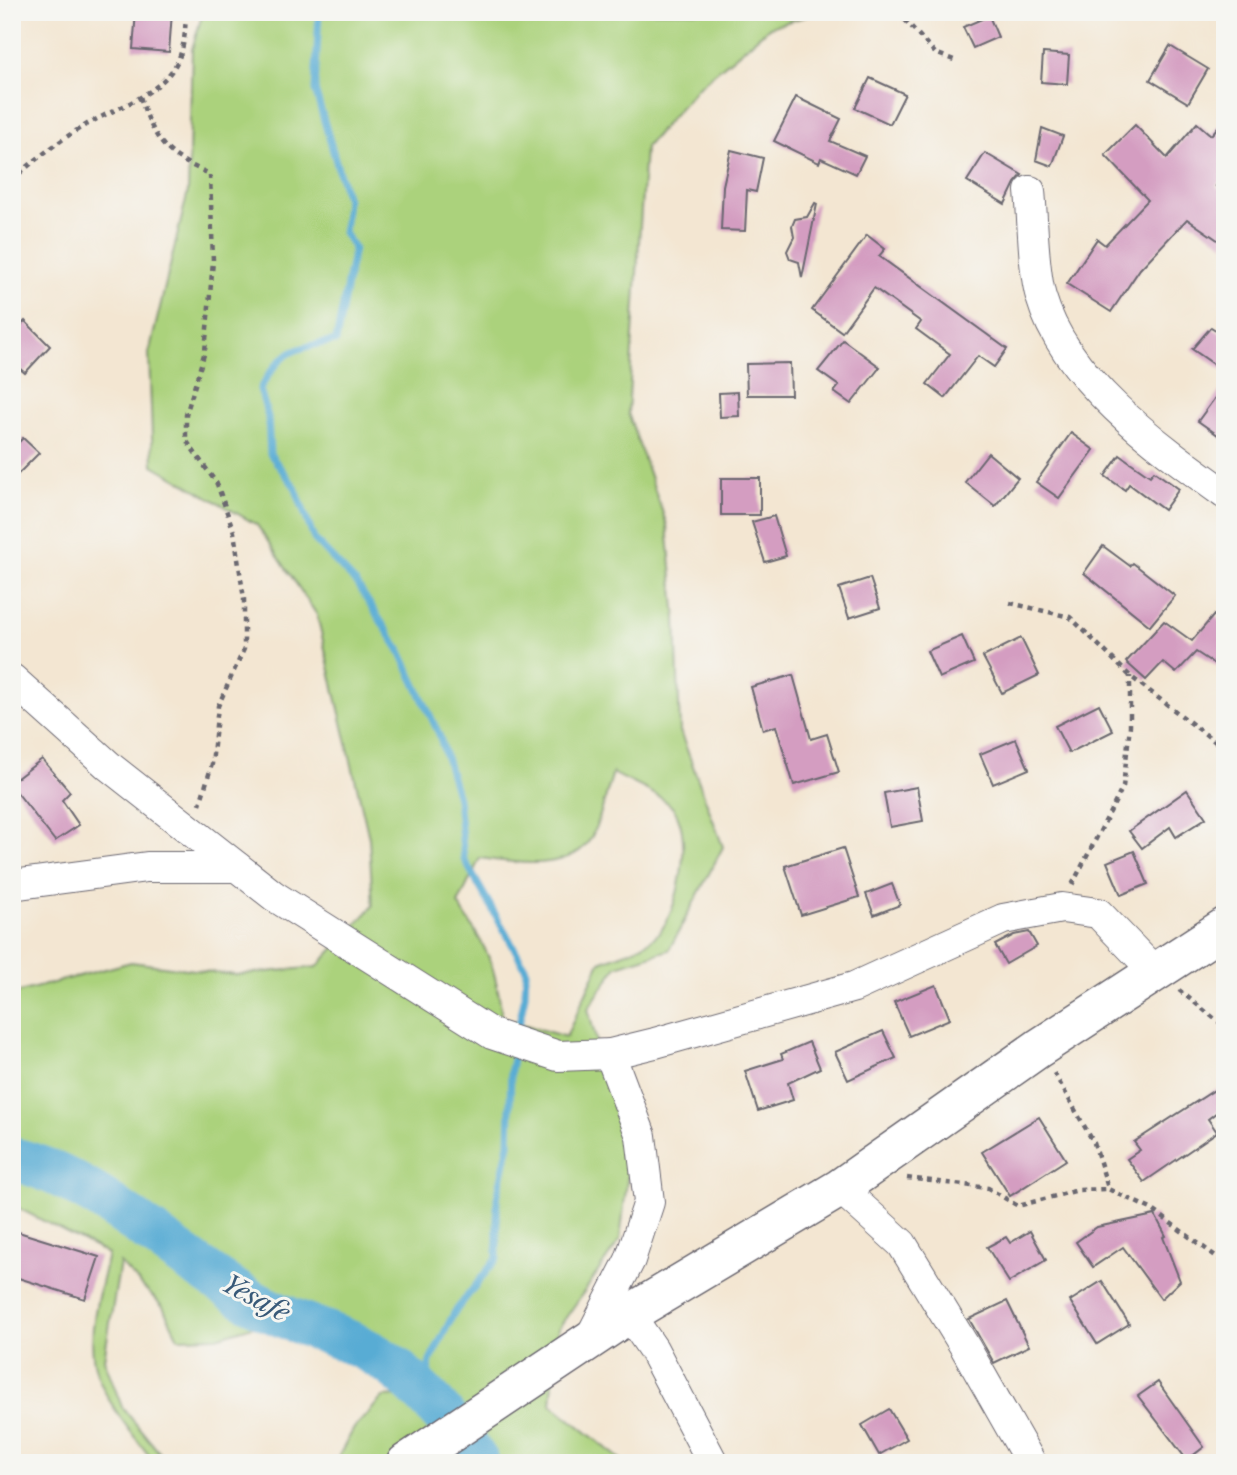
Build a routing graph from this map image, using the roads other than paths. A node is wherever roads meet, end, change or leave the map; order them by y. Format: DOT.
graph roads {
  1 [pos="1030,191"];
  2 [pos="1225,494"];
  3 [pos="12,679"];
  4 [pos="237,867"];
  5 [pos="12,885"];
  6 [pos="1225,927"];
  7 [pos="1154,971"];
  8 [pos="610,1054"];
  9 [pos="840,1188"];
  10 [pos="629,1314"];
  11 [pos="586,1345"];
  12 [pos="406,1463"];
  13 [pos="713,1463"];
  14 [pos="1031,1463"];
  1 -- 2 [label="street"];
  3 -- 4 [label="street"];
  4 -- 5 [label="street"];
  4 -- 8 [label="street"];
  6 -- 7 [label="highway"];
  7 -- 8 [label="street"];
  7 -- 9 [label="highway"];
  8 -- 11 [label="street"];
  9 -- 10 [label="highway"];
  9 -- 14 [label="street"];
  10 -- 11 [label="highway"];
  10 -- 13 [label="street"];
  11 -- 12 [label="highway"];
}
